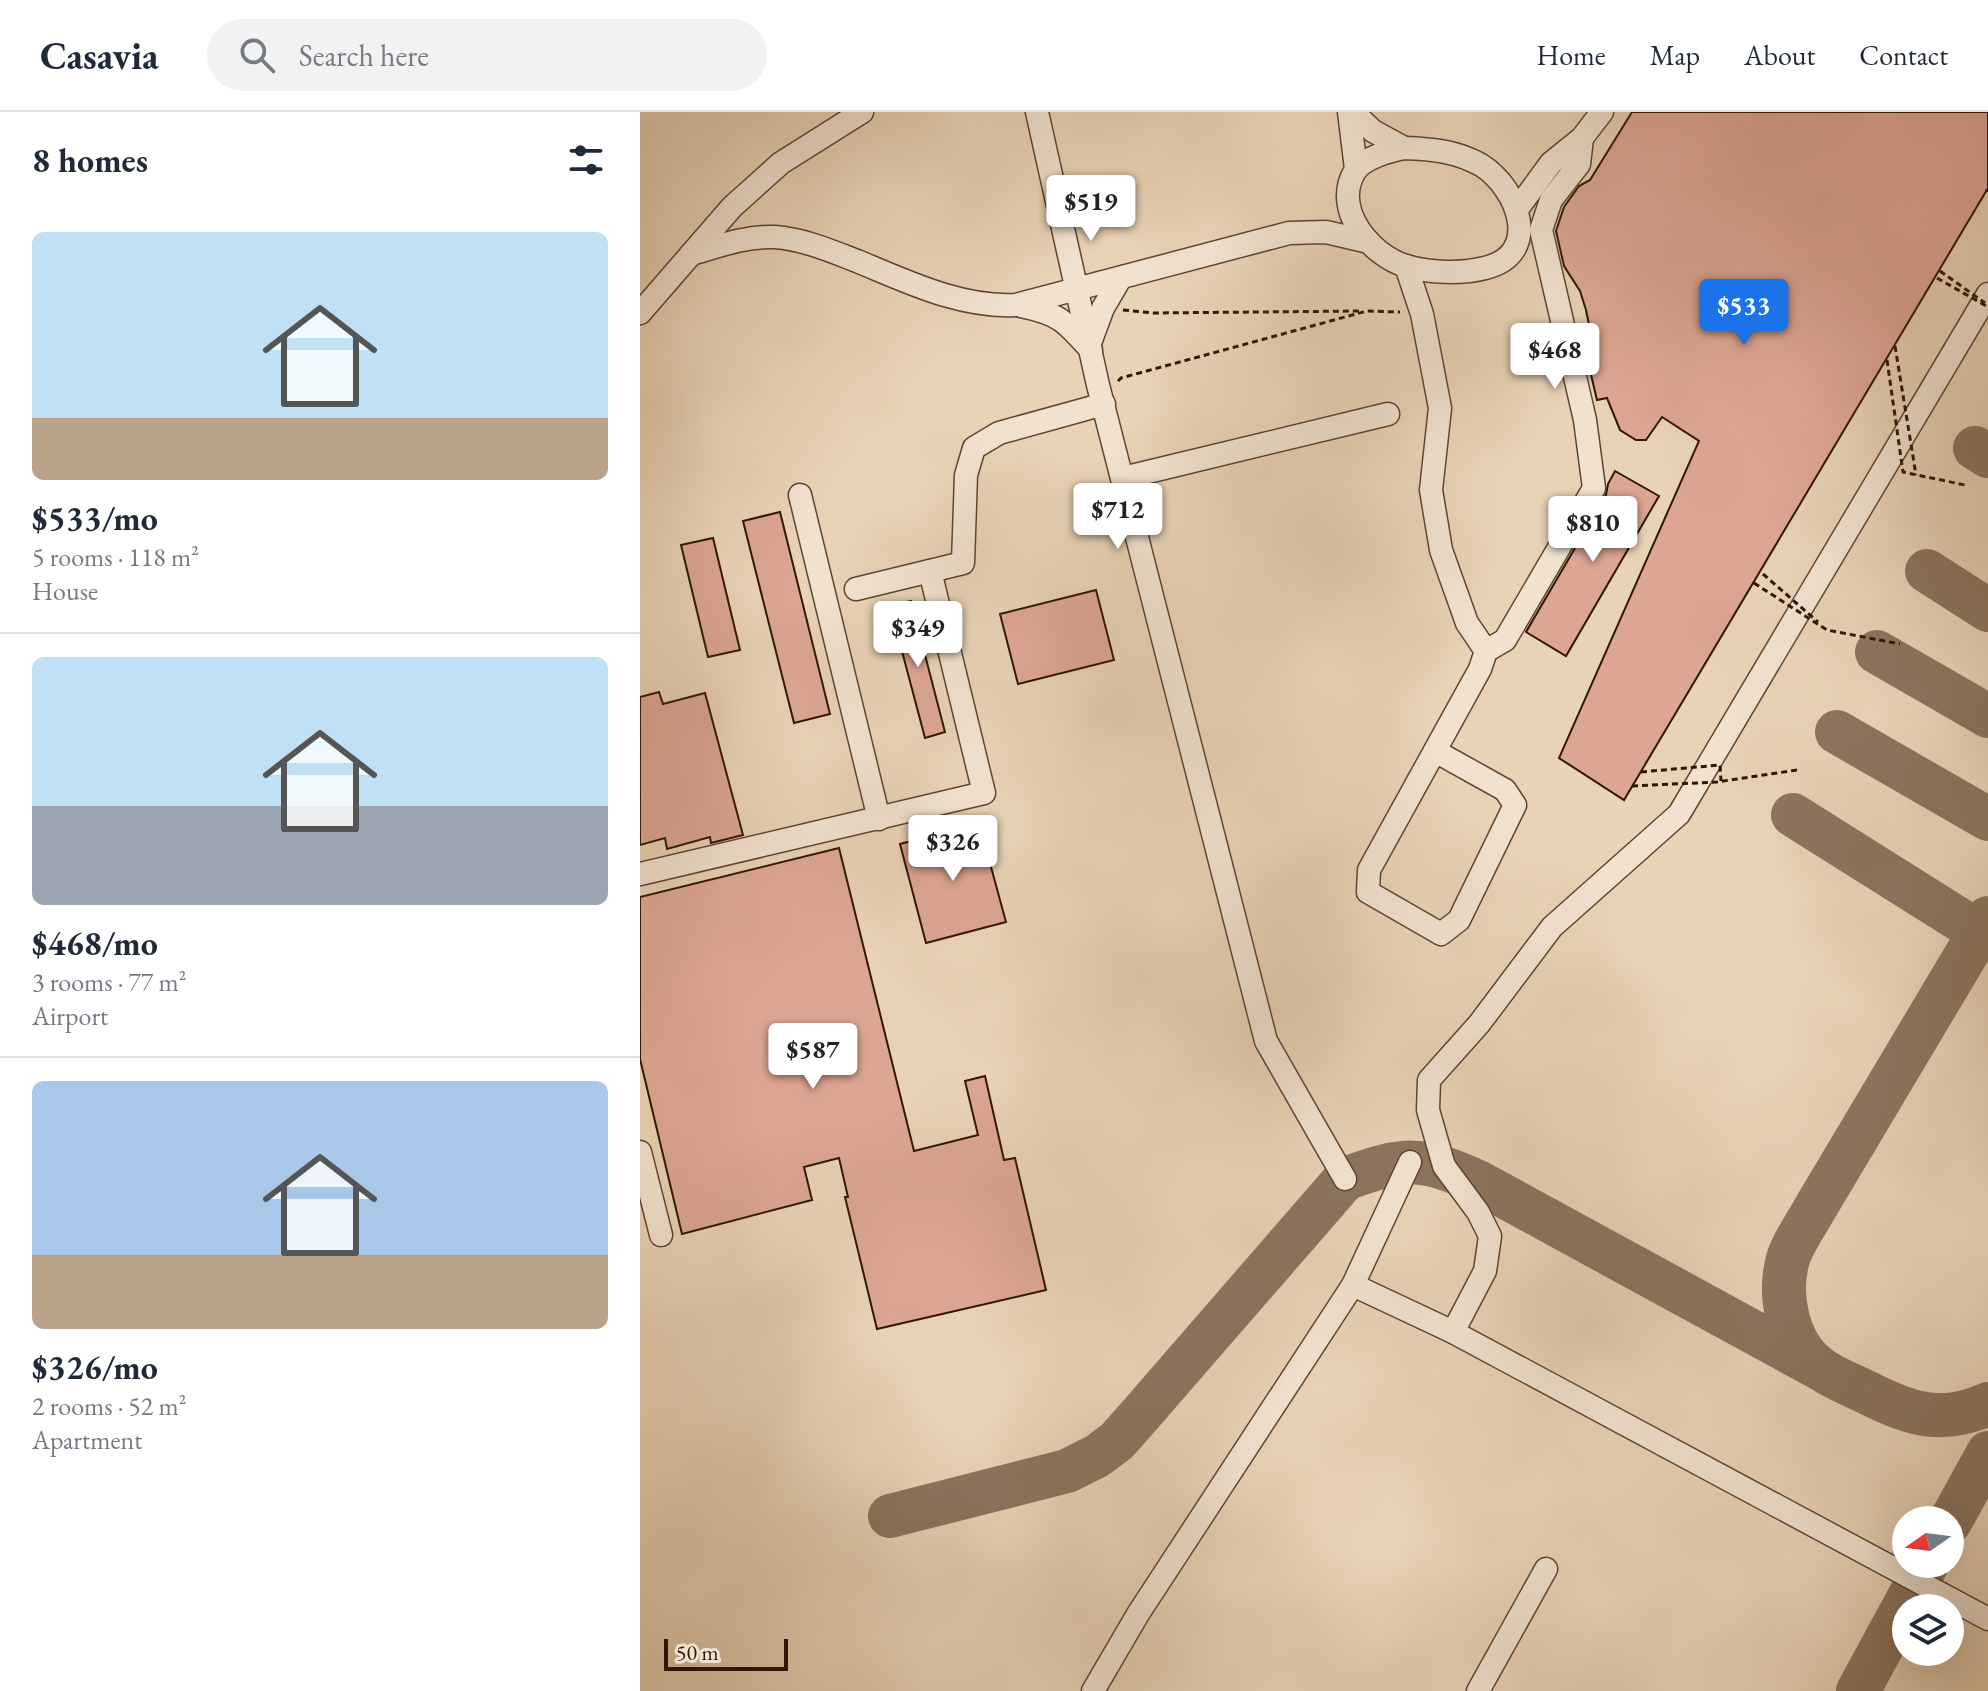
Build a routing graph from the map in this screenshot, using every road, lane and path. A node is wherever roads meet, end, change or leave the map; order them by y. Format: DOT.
graph roads {
  1 [pos="862,112"];
  2 [pos="1037,112"];
  3 [pos="1351,112"];
  4 [pos="1602,112"];
  5 [pos="1582,138"];
  6 [pos="1404,148"];
  7 [pos="1356,169"];
  8 [pos="1518,208"];
  9 [pos="1369,242"];
  10 [pos="691,254"];
  11 [pos="1406,266"];
  12 [pos="1940,271"];
  13 [pos="1937,278"];
  14 [pos="1120,279"];
  15 [pos="1078,288"];
  16 [pos="1988,294"];
  17 [pos="1016,305"];
  18 [pos="1988,306"];
  19 [pos="1103,308"];
  20 [pos="1367,311"];
  21 [pos="640,313"];
  22 [pos="1422,314"];
  23 [pos="1895,346"];
  24 [pos="1091,347"];
  25 [pos="1887,360"];
  26 [pos="1104,404"];
  27 [pos="1388,414"];
  28 [pos="1916,475"];
  29 [pos="1123,478"];
  30 [pos="1965,485"];
  31 [pos="800,495"];
  32 [pos="930,571"];
  33 [pos="1763,574"];
  34 [pos="1754,583"];
  35 [pos="856,589"];
  36 [pos="1827,630"];
  37 [pos="1900,644"];
  38 [pos="1486,651"];
  39 [pos="1435,751"];
  40 [pos="1797,770"];
  41 [pos="1641,772"];
  42 [pos="1721,781"];
  43 [pos="1632,786"];
  44 [pos="879,819"];
  45 [pos="640,874"];
  46 [pos="640,1152"];
  47 [pos="1410,1162"];
  48 [pos="1345,1179"];
  49 [pos="661,1235"];
  50 [pos="1353,1285"];
  51 [pos="1453,1332"];
  52 [pos="1546,1569"];
  53 [pos="1988,1619"];
  54 [pos="1093,1691"];
  55 [pos="1478,1691"];
  1 -- 10 [label="street"];
  2 -- 15 [label="street"];
  3 -- 6 [label="street"];
  3 -- 7 [label="street"];
  4 -- 5 [label="street"];
  5 -- 8 [label="street"];
  5 -- 38 [label="street"];
  6 -- 7 [label="street"];
  6 -- 8 [label="street"];
  7 -- 9 [label="street"];
  8 -- 11 [label="street"];
  9 -- 11 [label="street"];
  9 -- 14 [label="street"];
  10 -- 17 [label="street"];
  10 -- 21 [label="street"];
  11 -- 22 [label="street"];
  12 -- 18 [label="path, bridge"];
  13 -- 18 [label="path, bridge"];
  14 -- 15 [label="street"];
  14 -- 19 [label="street"];
  15 -- 17 [label="street"];
  15 -- 24 [label="street"];
  16 -- 51 [label="street"];
  17 -- 24 [label="street"];
  19 -- 20 [label="path"];
  19 -- 24 [label="street"];
  20 -- 22 [label="path"];
  20 -- 26 [label="path"];
  22 -- 38 [label="street"];
  23 -- 28 [label="path, bridge"];
  24 -- 26 [label="street"];
  25 -- 28 [label="path, bridge"];
  26 -- 29 [label="street"];
  26 -- 32 [label="street"];
  27 -- 29 [label="street"];
  28 -- 30 [label="path, bridge"];
  29 -- 48 [label="street"];
  31 -- 44 [label="street"];
  32 -- 35 [label="street"];
  32 -- 44 [label="street"];
  33 -- 36 [label="path, bridge"];
  34 -- 36 [label="path, bridge"];
  36 -- 37 [label="path, bridge"];
  38 -- 39 [label="street"];
  39 -- 39 [label="street"];
  40 -- 42 [label="path, bridge"];
  41 -- 42 [label="path, bridge"];
  42 -- 43 [label="path, bridge"];
  44 -- 45 [label="street"];
  46 -- 49 [label="street"];
  47 -- 50 [label="street"];
  50 -- 51 [label="street"];
  50 -- 54 [label="street"];
  51 -- 53 [label="street"];
  52 -- 55 [label="street"];
}
